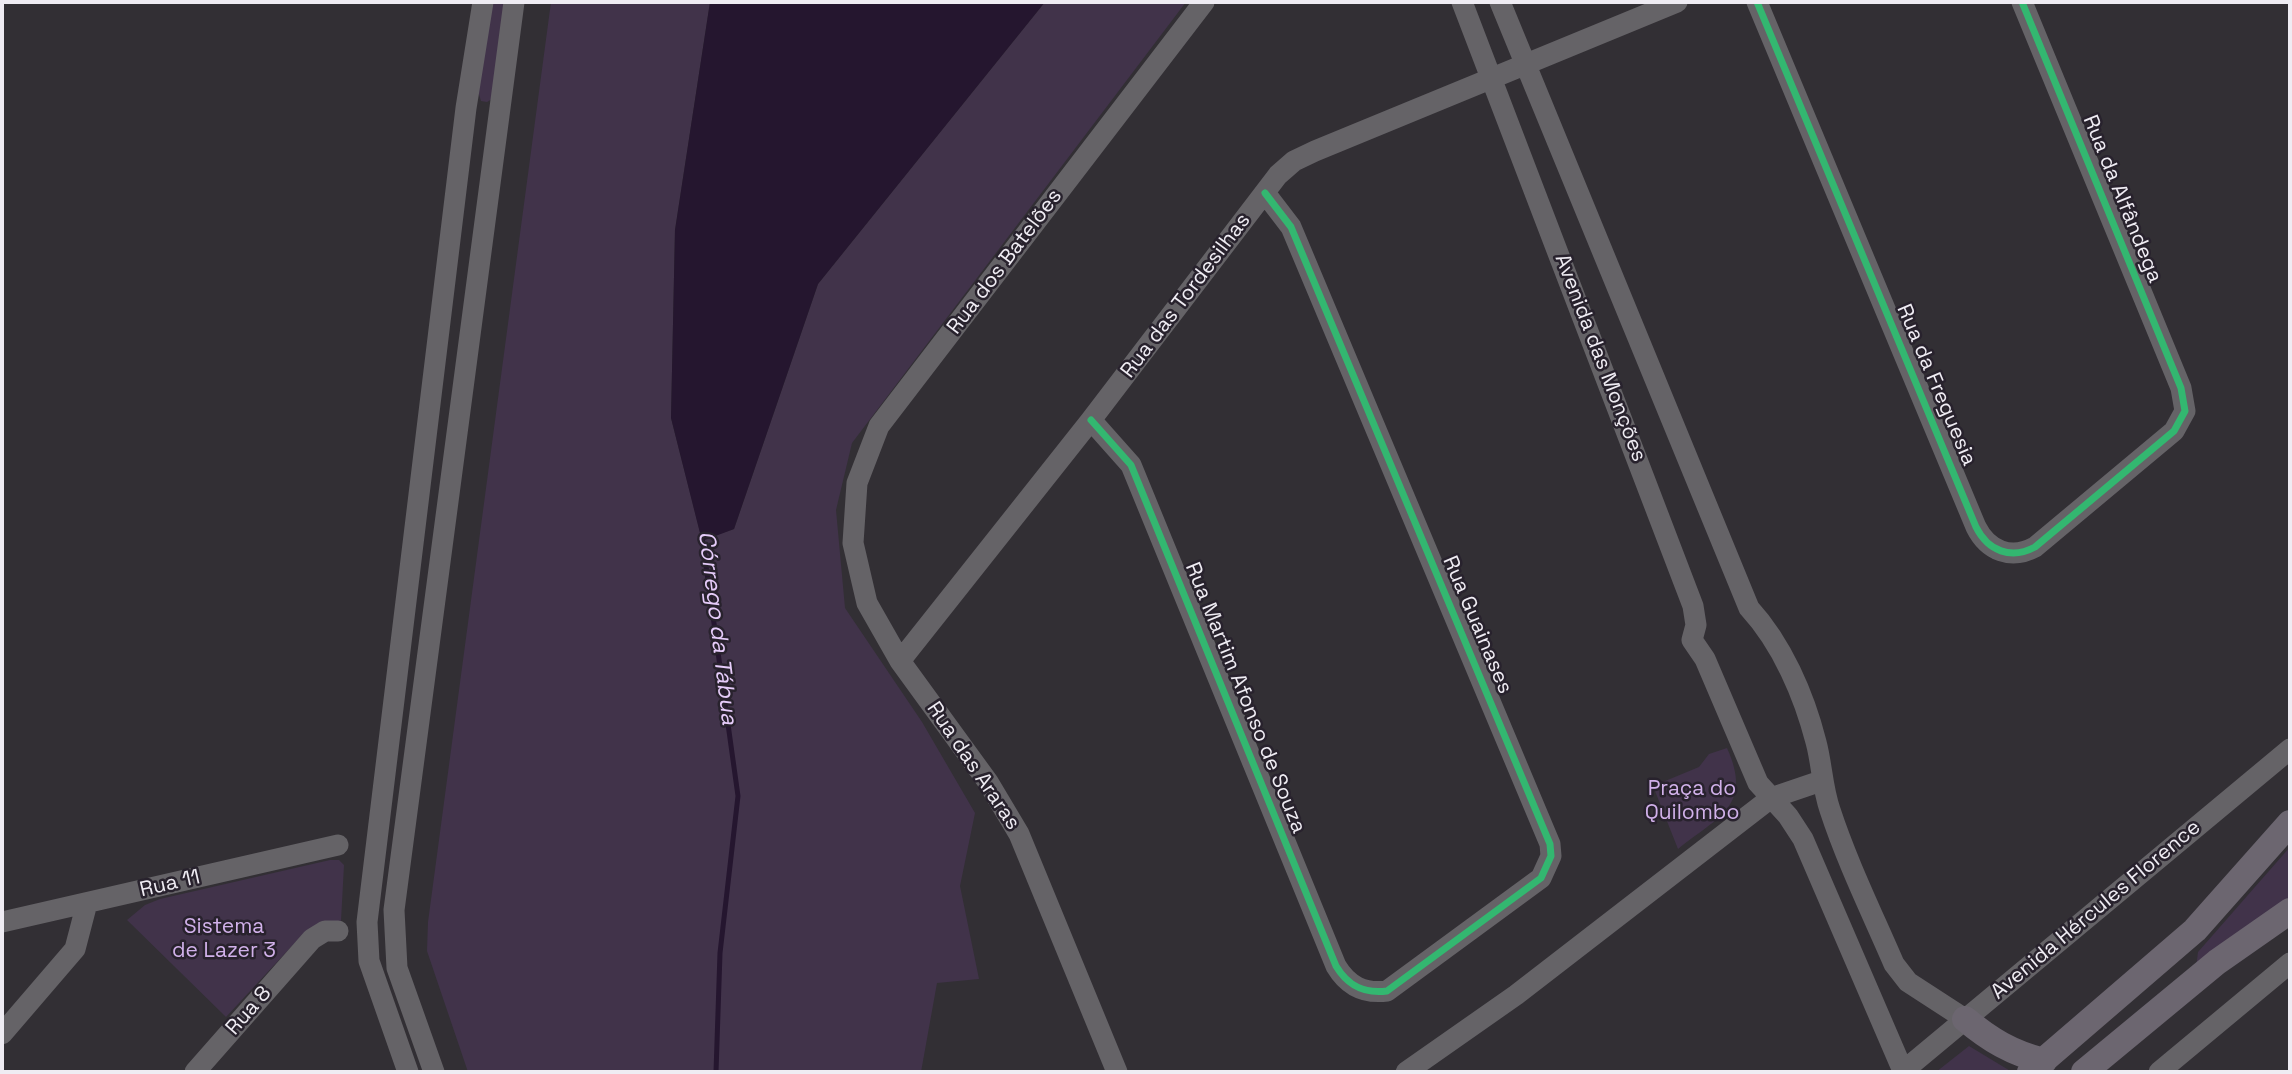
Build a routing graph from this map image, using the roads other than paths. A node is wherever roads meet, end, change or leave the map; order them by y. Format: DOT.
graph roads {
  1 [pos="483,2"];
  2 [pos="514,2"];
  3 [pos="1204,2"];
  4 [pos="1462,2"];
  5 [pos="1500,2"];
  6 [pos="1677,2"];
  7 [pos="1757,2"];
  8 [pos="2022,2"];
  9 [pos="1525,63"];
  10 [pos="1492,76"];
  11 [pos="466,108"];
  12 [pos="498,115"];
  13 [pos="1265,193"];
  14 [pos="2185,411"];
  15 [pos="1091,420"];
  16 [pos="853,543"];
  17 [pos="900,661"];
  18 [pos="2290,749"];
  19 [pos="1821,781"];
  20 [pos="1771,799"];
  21 [pos="2290,823"];
  22 [pos="338,845"];
  23 [pos="87,903"];
  24 [pos="2290,911"];
  25 [pos="2,922"];
  26 [pos="338,931"];
  27 [pos="2290,963"];
  28 [pos="1363,990"];
  29 [pos="1965,1019"];
  30 [pos="2,1034"];
  31 [pos="2037,1067"];
  32 [pos="195,1072"];
  33 [pos="408,1072"];
  34 [pos="434,1072"];
  35 [pos="1117,1072"];
  36 [pos="1406,1072"];
  37 [pos="1903,1072"];
  38 [pos="2084,1072"];
  39 [pos="2159,1072"];
  1 -- 11 [label="street"];
  2 -- 12 [label="street"];
  3 -- 16 [label="street, Rua dos Batelões"];
  4 -- 10 [label="street, Avenida das Monções"];
  5 -- 9 [label="street, Avenida das Monções"];
  6 -- 9 [label="street, Rua das Tordesilhas"];
  7 -- 14 [label="street, Rua da Freguesia"];
  8 -- 14 [label="street, Rua da Alfândega"];
  9 -- 10 [label="street, Rua das Tordesilhas"];
  9 -- 19 [label="street, Avenida das Monções"];
  10 -- 13 [label="street, Rua das Tordesilhas"];
  10 -- 20 [label="street, Avenida das Monções"];
  11 -- 12 [label="street"];
  11 -- 33 [label="street"];
  12 -- 34 [label="street"];
  13 -- 15 [label="street, Rua das Tordesilhas"];
  13 -- 28 [label="street, Rua Guainases"];
  15 -- 17 [label="street, Rua das Tordesilhas"];
  15 -- 28 [label="street, Rua Martim Afonso de Souza"];
  16 -- 17 [label="street, Rua das Araras"];
  17 -- 35 [label="street, Rua das Araras"];
  18 -- 29 [label="street, Avenida Hércules Florence"];
  19 -- 20 [label="street"];
  19 -- 29 [label="street, Avenida das Monções"];
  20 -- 36 [label="street"];
  20 -- 37 [label="street, Avenida das Monções"];
  21 -- 31 [label="main road"];
  22 -- 23 [label="street, Rua 11"];
  23 -- 25 [label="street, Rua 11"];
  23 -- 30 [label="street"];
  24 -- 38 [label="main road"];
  26 -- 32 [label="street, Rua 8"];
  27 -- 39 [label="street"];
  29 -- 31 [label="main road"];
  29 -- 37 [label="street, Avenida Hércules Florence"];
}
